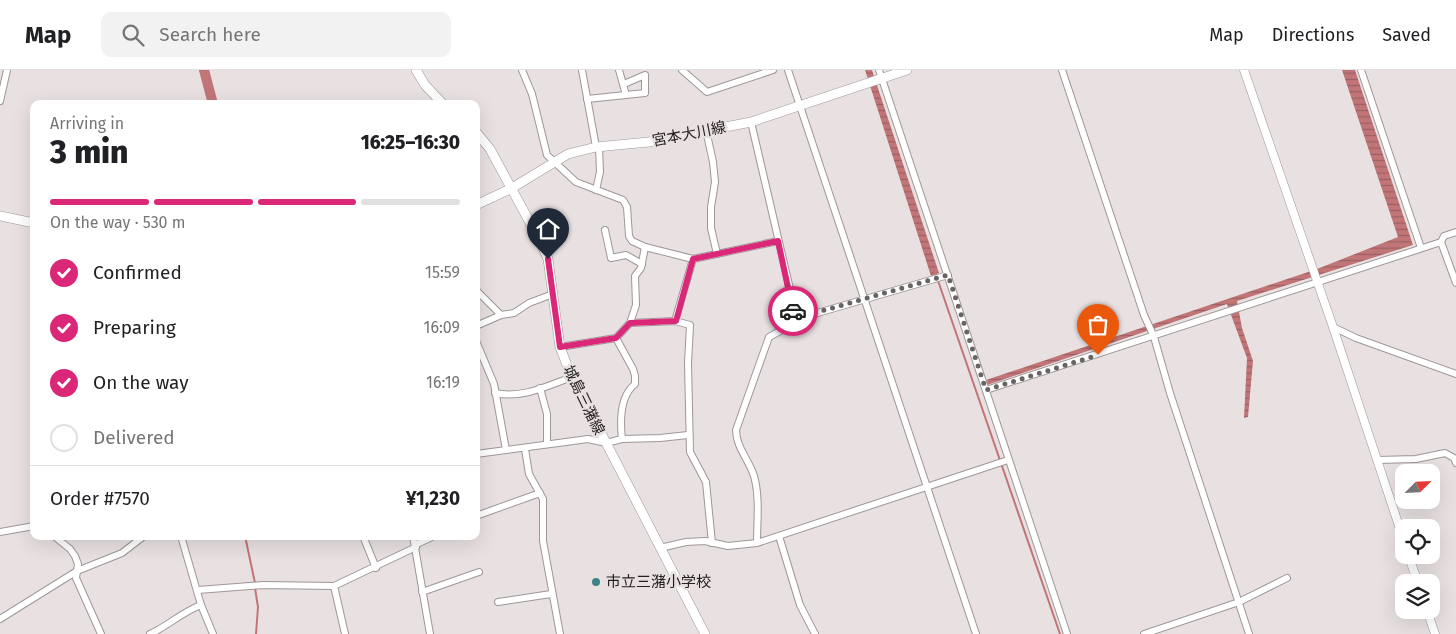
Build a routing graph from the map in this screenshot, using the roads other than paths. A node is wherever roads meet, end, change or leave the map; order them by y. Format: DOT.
graph roads {
  1 [pos="7,70"];
  2 [pos="416,70"];
  3 [pos="522,70"];
  4 [pos="582,70"];
  5 [pos="619,70"];
  6 [pos="682,70"];
  7 [pos="773,70"];
  8 [pos="788,70"];
  9 [pos="907,70"];
  10 [pos="1062,70"];
  11 [pos="1244,70"];
  12 [pos="1361,70"];
  13 [pos="880,76"];
  14 [pos="624,84"];
  15 [pos="626,95"];
  16 [pos="587,99"];
  17 [pos="440,100"];
  18 [pos="0,101"];
  19 [pos="801,106"];
  20 [pos="751,122"];
  21 [pos="706,130"];
  22 [pos="480,137"];
  23 [pos="597,147"];
  24 [pos="554,162"];
  25 [pos="512,188"];
  26 [pos="596,190"];
  27 [pos="480,203"];
  28 [pos="0,216"];
  29 [pos="30,222"];
  30 [pos="605,230"];
  31 [pos="1456,232"];
  32 [pos="778,241"];
  33 [pos="1441,242"];
  34 [pos="644,247"];
  35 [pos="1421,248"];
  36 [pos="717,254"];
  37 [pos="693,259"];
  38 [pos="642,264"];
  39 [pos="948,275"];
  40 [pos="1317,283"];
  41 [pos="1456,284"];
  42 [pos="480,294"];
  43 [pos="553,294"];
  44 [pos="865,300"];
  45 [pos="501,315"];
  46 [pos="797,318"];
  47 [pos="676,321"];
  48 [pos="630,323"];
  49 [pos="480,324"];
  50 [pos="1333,327"];
  51 [pos="1153,335"];
  52 [pos="616,338"];
  53 [pos="560,347"];
  54 [pos="480,349"];
  55 [pos="1456,374"];
  56 [pos="572,377"];
  57 [pos="984,386"];
  58 [pos="540,388"];
  59 [pos="495,393"];
  60 [pos="688,435"];
  61 [pos="622,438"];
  62 [pos="606,443"];
  63 [pos="547,444"];
  64 [pos="525,448"];
  65 [pos="506,450"];
  66 [pos="480,453"];
  67 [pos="1008,460"];
  68 [pos="1377,460"];
  69 [pos="1456,463"];
  70 [pos="928,486"];
  71 [pos="540,493"];
  72 [pos="480,515"];
  73 [pos="1397,519"];
  74 [pos="30,527"];
  75 [pos="0,532"];
  76 [pos="779,536"];
  77 [pos="59,540"];
  78 [pos="139,540"];
  79 [pos="182,540"];
  80 [pos="365,540"];
  81 [pos="414,540"];
  82 [pos="427,540"];
  83 [pos="712,543"];
  84 [pos="757,543"];
  85 [pos="416,546"];
  86 [pos="660,548"];
  87 [pos="376,568"];
  88 [pos="78,571"];
  89 [pos="479,572"];
  90 [pos="1287,578"];
  91 [pos="334,586"];
  92 [pos="198,590"];
  93 [pos="422,592"];
  94 [pos="551,594"];
  95 [pos="498,602"];
  96 [pos="1239,602"];
  97 [pos="201,605"];
  98 [pos="0,619"];
  99 [pos="1430,619"];
  100 [pos="101,634"];
  101 [pos="150,634"];
  102 [pos="213,634"];
  103 [pos="345,634"];
  104 [pos="430,634"];
  105 [pos="560,634"];
  106 [pos="705,634"];
  107 [pos="815,634"];
  108 [pos="976,634"];
  109 [pos="1068,634"];
  110 [pos="1144,634"];
  111 [pos="1250,634"];
  112 [pos="1435,634"];
  1 -- 18 [label="street"];
  2 -- 17 [label="main road"];
  3 -- 24 [label="street"];
  4 -- 16 [label="street"];
  5 -- 14 [label="street"];
  6 -- 7 [label="street"];
  8 -- 19 [label="street"];
  9 -- 13 [label="main road, 宮本大川線"];
  10 -- 51 [label="street"];
  11 -- 40 [label="street"];
  12 -- 35 [label="street"];
  13 -- 19 [label="main road, 宮本大川線"];
  13 -- 39 [label="street"];
  14 -- 15 [label="street"];
  14 -- 15 [label="street"];
  15 -- 16 [label="street"];
  16 -- 23 [label="street"];
  19 -- 20 [label="main road, 宮本大川線"];
  19 -- 44 [label="street"];
  20 -- 21 [label="main road, 宮本大川線"];
  20 -- 32 [label="street"];
  21 -- 23 [label="main road, 宮本大川線"];
  21 -- 36 [label="street"];
  22 -- 25 [label="main road, 城島三潴線"];
  23 -- 24 [label="main road, 宮本大川線"];
  23 -- 26 [label="street"];
  24 -- 25 [label="main road, 宮本大川線"];
  24 -- 26 [label="street"];
  25 -- 27 [label="main road, 宮本大川線"];
  25 -- 43 [label="main road, 城島三潴線"];
  26 -- 34 [label="street"];
  28 -- 29 [label="main road"];
  30 -- 38 [label="street"];
  31 -- 33 [label="street"];
  32 -- 36 [label="street"];
  32 -- 46 [label="street"];
  33 -- 35 [label="street"];
  33 -- 41 [label="street"];
  34 -- 37 [label="street"];
  34 -- 38 [label="street"];
  35 -- 40 [label="street"];
  36 -- 37 [label="street"];
  37 -- 47 [label="street"];
  38 -- 48 [label="street"];
  39 -- 44 [label="street"];
  39 -- 57 [label="street"];
  40 -- 50 [label="street"];
  40 -- 51 [label="street"];
  42 -- 45 [label="street"];
  43 -- 45 [label="street"];
  43 -- 53 [label="main road, 城島三潴線"];
  44 -- 46 [label="street"];
  44 -- 70 [label="street"];
  45 -- 49 [label="street"];
  46 -- 84 [label="street"];
  47 -- 48 [label="street"];
  47 -- 60 [label="street"];
  48 -- 52 [label="street"];
  50 -- 55 [label="street"];
  50 -- 68 [label="street"];
  51 -- 57 [label="street"];
  51 -- 96 [label="street"];
  52 -- 53 [label="street"];
  52 -- 61 [label="street"];
  53 -- 56 [label="main road, 城島三潴線"];
  54 -- 59 [label="street"];
  56 -- 58 [label="street"];
  56 -- 62 [label="main road, 城島三潴線"];
  57 -- 67 [label="street"];
  58 -- 59 [label="street"];
  58 -- 63 [label="street"];
  59 -- 65 [label="street"];
  60 -- 61 [label="street"];
  60 -- 83 [label="street"];
  61 -- 62 [label="street"];
  62 -- 63 [label="street"];
  62 -- 86 [label="main road, 城島三潴線"];
  63 -- 64 [label="street"];
  64 -- 65 [label="street"];
  64 -- 71 [label="street"];
  65 -- 66 [label="street"];
  67 -- 70 [label="street"];
  67 -- 109 [label="street"];
  68 -- 69 [label="street"];
  68 -- 73 [label="street"];
  70 -- 76 [label="street"];
  70 -- 108 [label="street"];
  71 -- 72 [label="street"];
  71 -- 94 [label="street"];
  74 -- 75 [label="street"];
  76 -- 84 [label="street"];
  76 -- 107 [label="street"];
  77 -- 88 [label="street"];
  78 -- 88 [label="street"];
  79 -- 92 [label="street"];
  80 -- 87 [label="street"];
  81 -- 85 [label="street"];
  82 -- 85 [label="street"];
  83 -- 84 [label="street"];
  83 -- 86 [label="street"];
  85 -- 87 [label="street"];
  85 -- 93 [label="street"];
  86 -- 106 [label="main road, 城島三潴線"];
  87 -- 91 [label="street"];
  88 -- 98 [label="street"];
  88 -- 100 [label="street"];
  89 -- 93 [label="street"];
  90 -- 96 [label="street"];
  91 -- 92 [label="street"];
  91 -- 103 [label="street"];
  92 -- 97 [label="street"];
  93 -- 104 [label="street"];
  94 -- 95 [label="street"];
  94 -- 105 [label="street"];
  96 -- 110 [label="street"];
  96 -- 111 [label="street"];
  97 -- 101 [label="street"];
  97 -- 102 [label="street"];
  99 -- 112 [label="street"];
}
